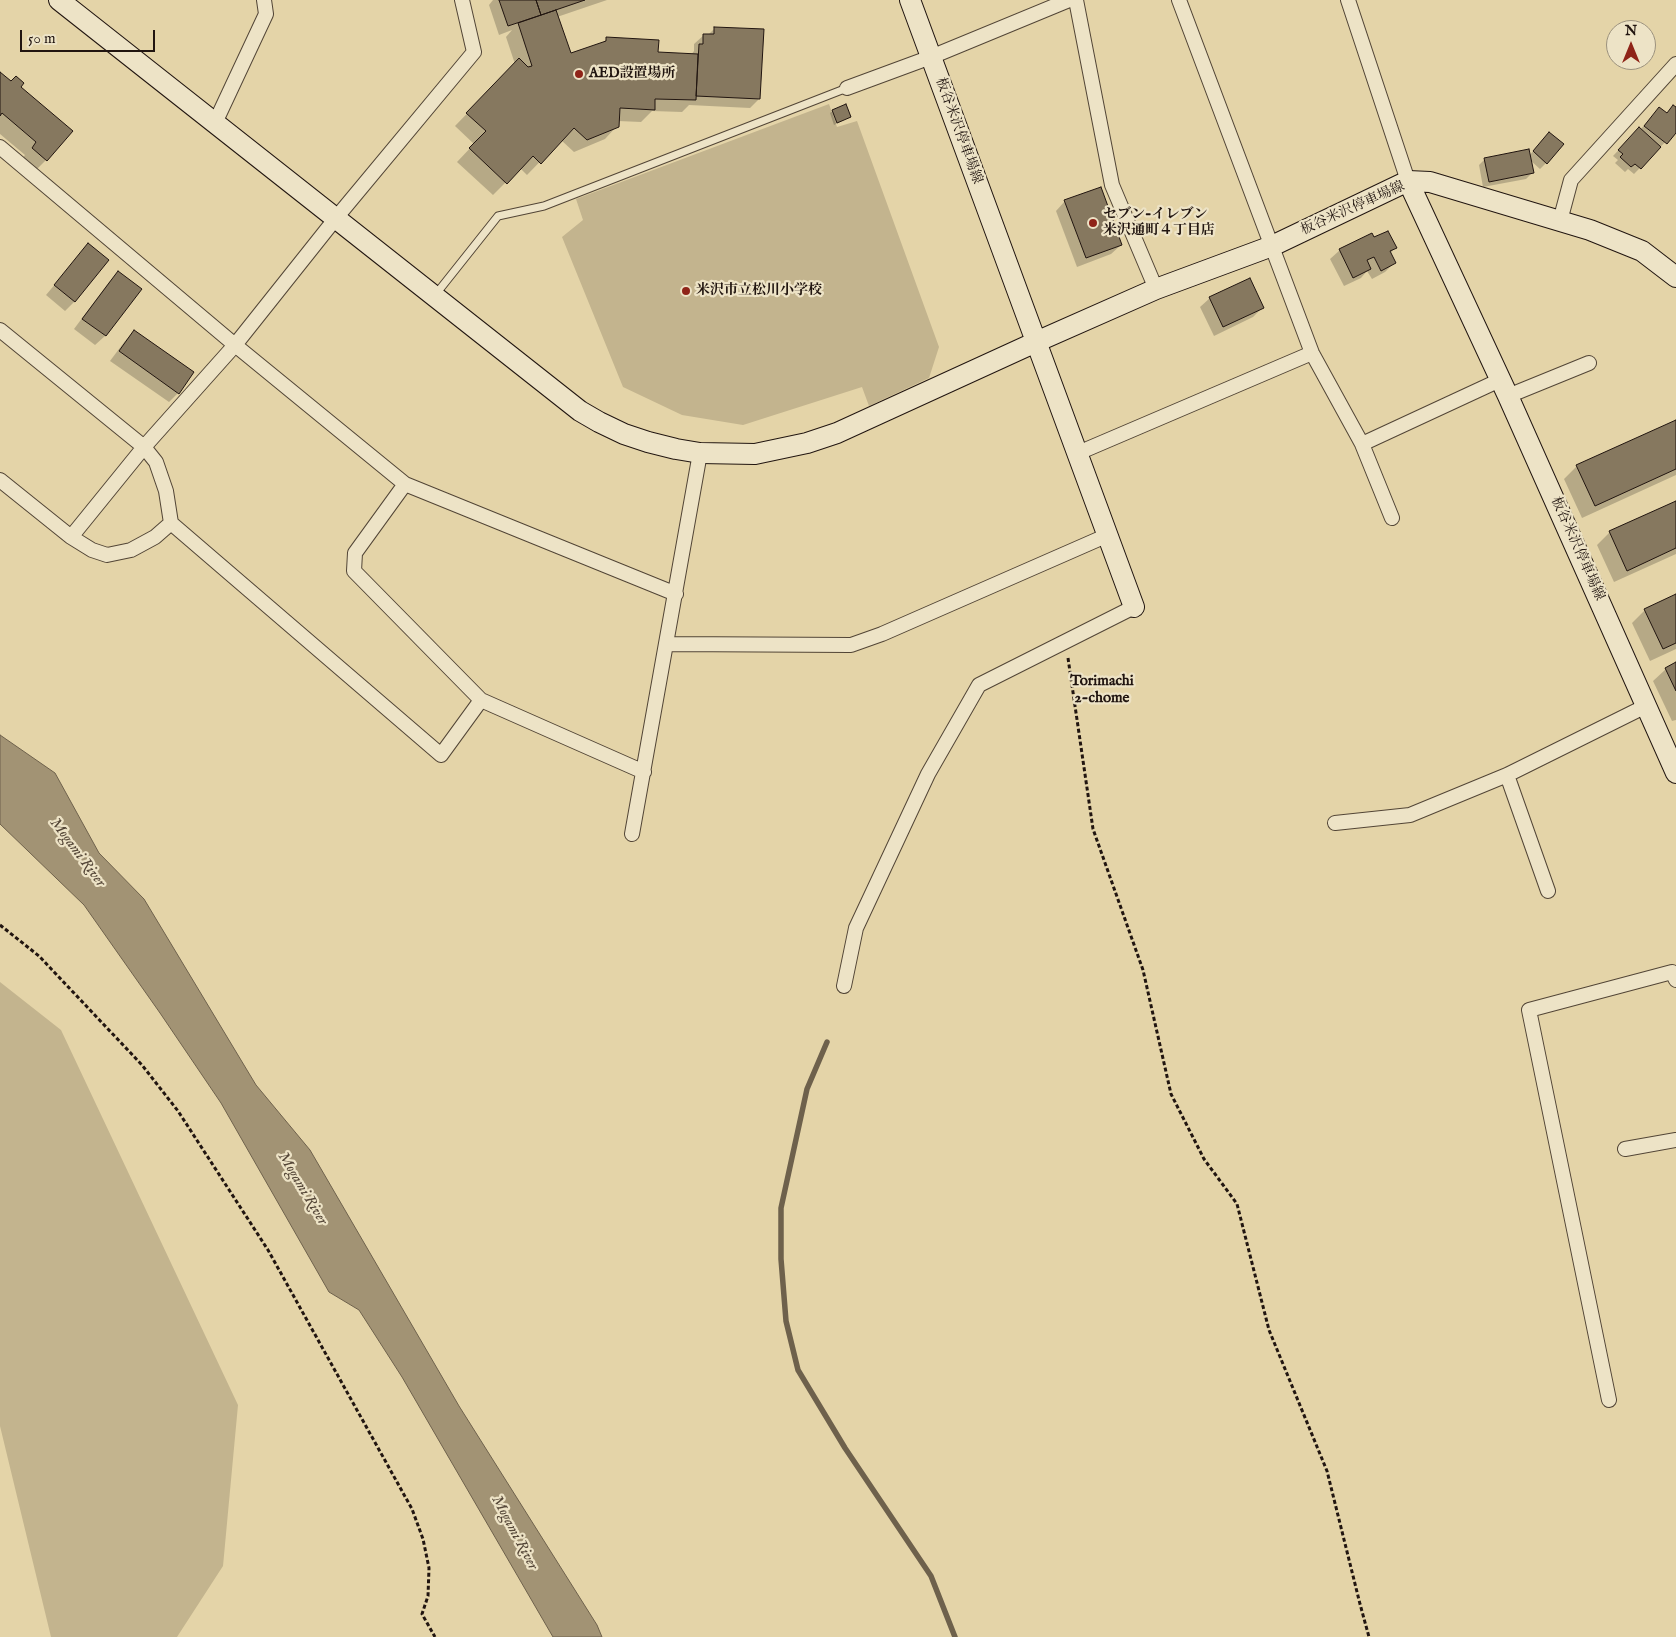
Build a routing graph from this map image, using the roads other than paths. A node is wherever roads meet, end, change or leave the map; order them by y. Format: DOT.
graph roads {
  1 [pos="59,0"];
  2 [pos="264,0"];
  3 [pos="462,0"];
  4 [pos="910,0"];
  5 [pos="1069,0"];
  6 [pos="1076,0"];
  7 [pos="1179,0"];
  8 [pos="1348,0"];
  9 [pos="1052,3"];
  10 [pos="931,57"];
  11 [pos="1676,64"];
  12 [pos="847,88"];
  13 [pos="215,123"];
  14 [pos="0,147"];
  15 [pos="1408,181"];
  16 [pos="336,218"];
  17 [pos="1560,221"];
  18 [pos="1272,246"];
  19 [pos="1676,277"];
  20 [pos="1156,289"];
  21 [pos="434,295"];
  22 [pos="0,330"];
  23 [pos="1036,342"];
  24 [pos="235,345"];
  25 [pos="1312,353"];
  26 [pos="1589,363"];
  27 [pos="1504,388"];
  28 [pos="1362,444"];
  29 [pos="144,446"];
  30 [pos="700,453"];
  31 [pos="1078,453"];
  32 [pos="0,480"];
  33 [pos="404,484"];
  34 [pos="1392,518"];
  35 [pos="170,523"];
  36 [pos="1108,535"];
  37 [pos="71,538"];
  38 [pos="676,594"];
  39 [pos="1134,607"];
  40 [pos="667,644"];
  41 [pos="481,700"];
  42 [pos="1646,706"];
  43 [pos="644,772"];
  44 [pos="1676,772"];
  45 [pos="1507,775"];
  46 [pos="1335,823"];
  47 [pos="632,834"];
  48 [pos="1548,891"];
  49 [pos="1676,980"];
  50 [pos="844,986"];
  51 [pos="1676,1140"];
  52 [pos="1625,1149"];
  53 [pos="1609,1400"];
  1 -- 13 [label="street"];
  2 -- 13 [label="street"];
  3 -- 16 [label="street"];
  4 -- 10 [label="street, 板谷米沢停車場線"];
  5 -- 9 [label="street"];
  6 -- 20 [label="street"];
  7 -- 18 [label="street"];
  8 -- 15 [label="street"];
  9 -- 10 [label="street"];
  10 -- 12 [label="street"];
  10 -- 23 [label="street, 板谷米沢停車場線"];
  11 -- 17 [label="street"];
  12 -- 21 [label="lane"];
  13 -- 16 [label="street"];
  14 -- 24 [label="street"];
  15 -- 17 [label="street"];
  15 -- 18 [label="street, 板谷米沢停車場線"];
  15 -- 27 [label="street, 板谷米沢停車場線"];
  16 -- 21 [label="street"];
  16 -- 24 [label="street"];
  17 -- 19 [label="street"];
  18 -- 20 [label="street, 板谷米沢停車場線"];
  18 -- 25 [label="street"];
  20 -- 23 [label="street, 板谷米沢停車場線"];
  21 -- 30 [label="street"];
  22 -- 29 [label="street"];
  23 -- 30 [label="street"];
  23 -- 31 [label="street"];
  24 -- 29 [label="street"];
  24 -- 33 [label="street"];
  25 -- 28 [label="street"];
  25 -- 31 [label="street"];
  26 -- 27 [label="street"];
  27 -- 28 [label="street"];
  27 -- 42 [label="street, 板谷米沢停車場線"];
  28 -- 34 [label="street"];
  29 -- 35 [label="street"];
  29 -- 37 [label="street"];
  30 -- 38 [label="street"];
  31 -- 36 [label="street"];
  32 -- 37 [label="street"];
  33 -- 38 [label="street"];
  33 -- 41 [label="street"];
  35 -- 37 [label="street"];
  35 -- 41 [label="street"];
  36 -- 39 [label="street"];
  36 -- 40 [label="street"];
  38 -- 40 [label="street"];
  39 -- 50 [label="street"];
  40 -- 43 [label="street"];
  41 -- 43 [label="street"];
  42 -- 44 [label="street, 板谷米沢停車場線"];
  42 -- 45 [label="street"];
  43 -- 47 [label="street"];
  45 -- 46 [label="street"];
  45 -- 48 [label="street"];
  49 -- 53 [label="street"];
  51 -- 52 [label="street"];
}
